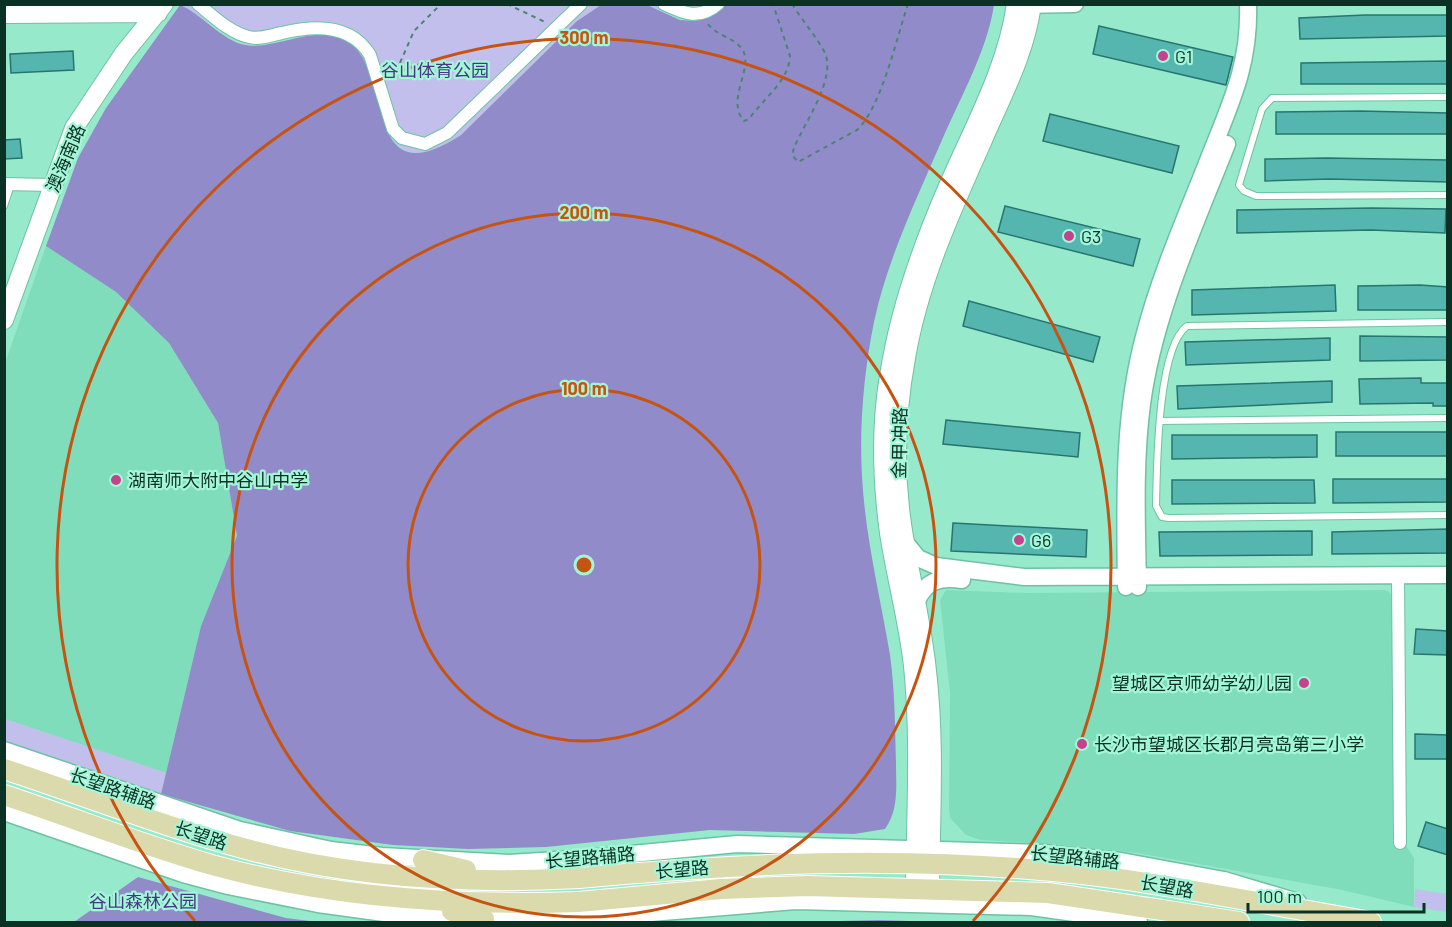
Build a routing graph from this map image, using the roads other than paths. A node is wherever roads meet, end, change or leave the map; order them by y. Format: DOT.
graph roads {
  1 [pos="198,4"];
  2 [pos="581,4"];
  3 [pos="664,4"];
  4 [pos="718,4"];
  5 [pos="1075,4"];
  6 [pos="1248,4"];
  7 [pos="1259,4"];
  8 [pos="1024,5"];
  9 [pos="154,9"];
  10 [pos="4,15"];
  11 [pos="1448,97"];
  12 [pos="8,184"];
  13 [pos="46,185"];
  14 [pos="1448,195"];
  15 [pos="4,206"];
  16 [pos="4,288"];
  17 [pos="4,320"];
  18 [pos="1448,322"];
  19 [pos="1448,418"];
  20 [pos="1160,421"];
  21 [pos="1448,515"];
  22 [pos="905,542"];
  23 [pos="1448,575"];
  24 [pos="1398,581"];
  25 [pos="1132,582"];
  26 [pos="1448,585"];
  27 [pos="917,601"];
  28 [pos="4,750"];
  29 [pos="4,769"];
  30 [pos="4,795"];
  31 [pos="923,811"];
  32 [pos="4,812"];
  33 [pos="1400,843"];
  34 [pos="886,847"];
  35 [pos="923,848"];
  36 [pos="962,849"];
  37 [pos="423,860"];
  38 [pos="512,880"];
  39 [pos="402,899"];
  40 [pos="922,903"];
  41 [pos="484,919"];
  42 [pos="1139,922"];
  43 [pos="1239,922"];
  44 [pos="1367,922"];
  1 -- 2 [label="street"];
  3 -- 4 [label="street"];
  5 -- 8 [label="street"];
  6 -- 25 [label="street"];
  7 -- 25 [label="street"];
  8 -- 22 [label="main road, 金甲冲路"];
  8 -- 31 [label="main road, 金甲冲路"];
  9 -- 10 [label="main road"];
  9 -- 13 [label="main road, 澳海南路"];
  11 -- 14 [label="lane"];
  12 -- 13 [label="street"];
  12 -- 15 [label="lane"];
  13 -- 16 [label="main road, 澳海南路"];
  13 -- 17 [label="main road, 澳海南路"];
  18 -- 20 [label="lane"];
  19 -- 20 [label="lane"];
  20 -- 21 [label="lane"];
  22 -- 25 [label="street"];
  22 -- 27 [label="main road, 金甲冲路"];
  23 -- 24 [label="street"];
  24 -- 25 [label="street"];
  24 -- 26 [label="street"];
  24 -- 33 [label="street"];
  25 -- 27 [label="street"];
  27 -- 31 [label="main road, 金甲冲路"];
  28 -- 37 [label="street, 长望路辅路"];
  29 -- 38 [label="main road, 长望路"];
  30 -- 39 [label="main road, 长望路"];
  31 -- 34 [label="street"];
  31 -- 35 [label="main road, 金甲冲路"];
  31 -- 36 [label="street"];
  32 -- 41 [label="street"];
  34 -- 35 [label="street, 长望路辅路"];
  34 -- 37 [label="street, 长望路辅路"];
  35 -- 36 [label="street, 长望路辅路"];
  35 -- 40 [label="main road, 金甲冲路"];
  36 -- 44 [label="street, 长望路辅路"];
  37 -- 38 [label="main road"];
  38 -- 44 [label="main road, 长望路, bridge"];
  39 -- 41 [label="main road"];
  39 -- 43 [label="main road, 长望路, bridge"];
  40 -- 41 [label="street"];
  40 -- 42 [label="street"];
}
